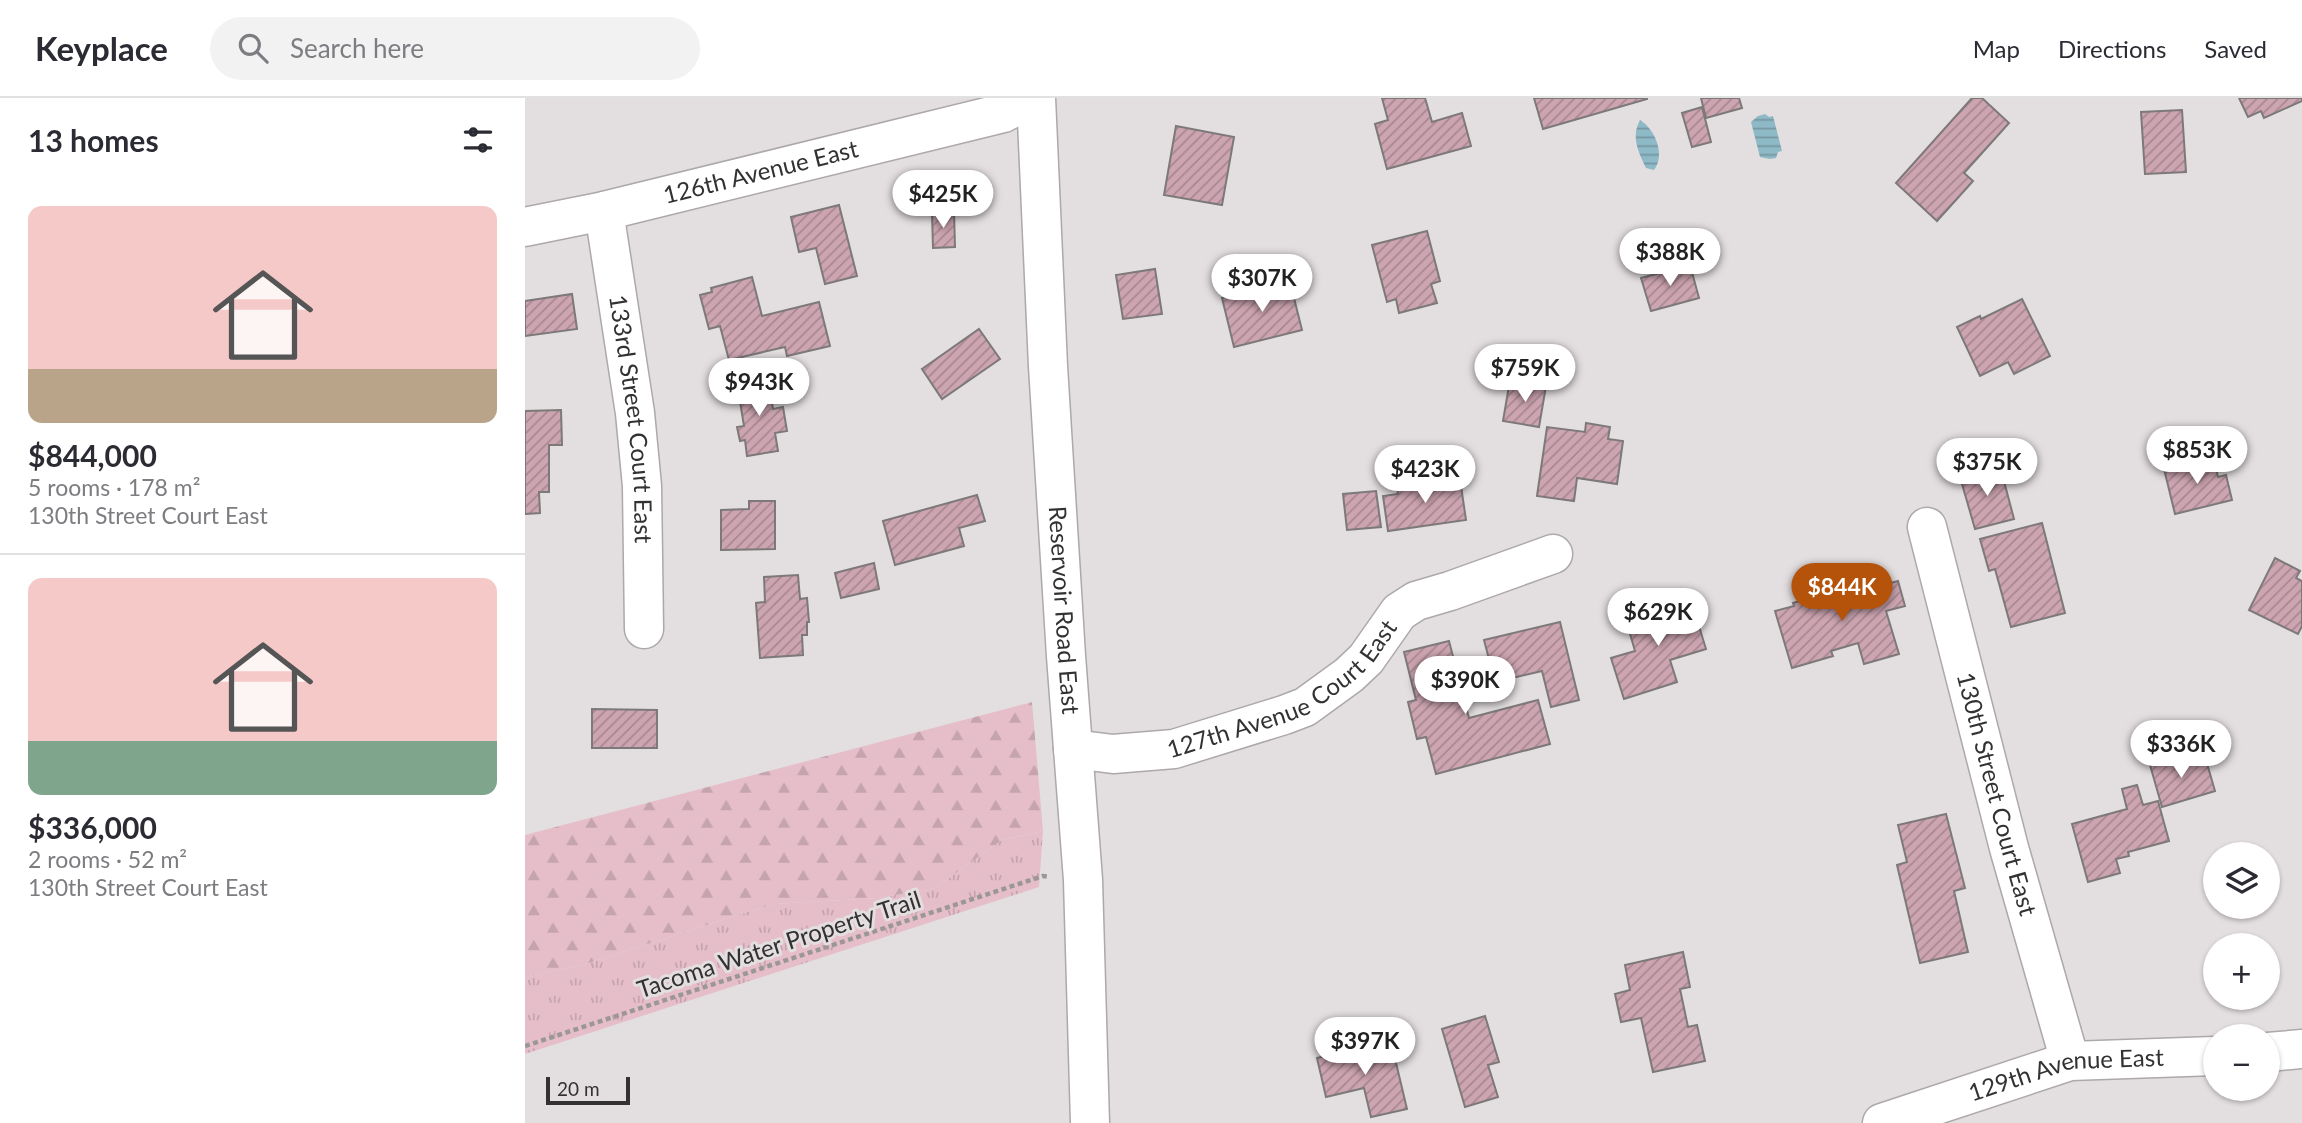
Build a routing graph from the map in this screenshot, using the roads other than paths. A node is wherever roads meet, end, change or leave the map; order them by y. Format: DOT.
graph roads {
  1 [pos="1034,98"];
  2 [pos="604,211"];
  3 [pos="525,227"];
  4 [pos="1927,527"];
  5 [pos="1553,554"];
  6 [pos="644,629"];
  7 [pos="1073,749"];
  8 [pos="2302,1049"];
  9 [pos="2280,1051"];
  10 [pos="2203,1056"];
  11 [pos="2070,1061"];
  12 [pos="1090,1123"];
  13 [pos="1882,1123"];
  1 -- 2 [label="street, 126th Avenue East"];
  1 -- 7 [label="street, Reservoir Road East"];
  2 -- 3 [label="street, 126th Avenue East"];
  2 -- 6 [label="street, 133rd Street Court East"];
  4 -- 11 [label="street, 130th Street Court East"];
  5 -- 7 [label="street, 127th Avenue Court East"];
  7 -- 12 [label="street, Reservoir Road East"];
  8 -- 9 [label="street"];
  10 -- 11 [label="street, 129th Avenue East"];
  11 -- 13 [label="street, 129th Avenue East"];
}
